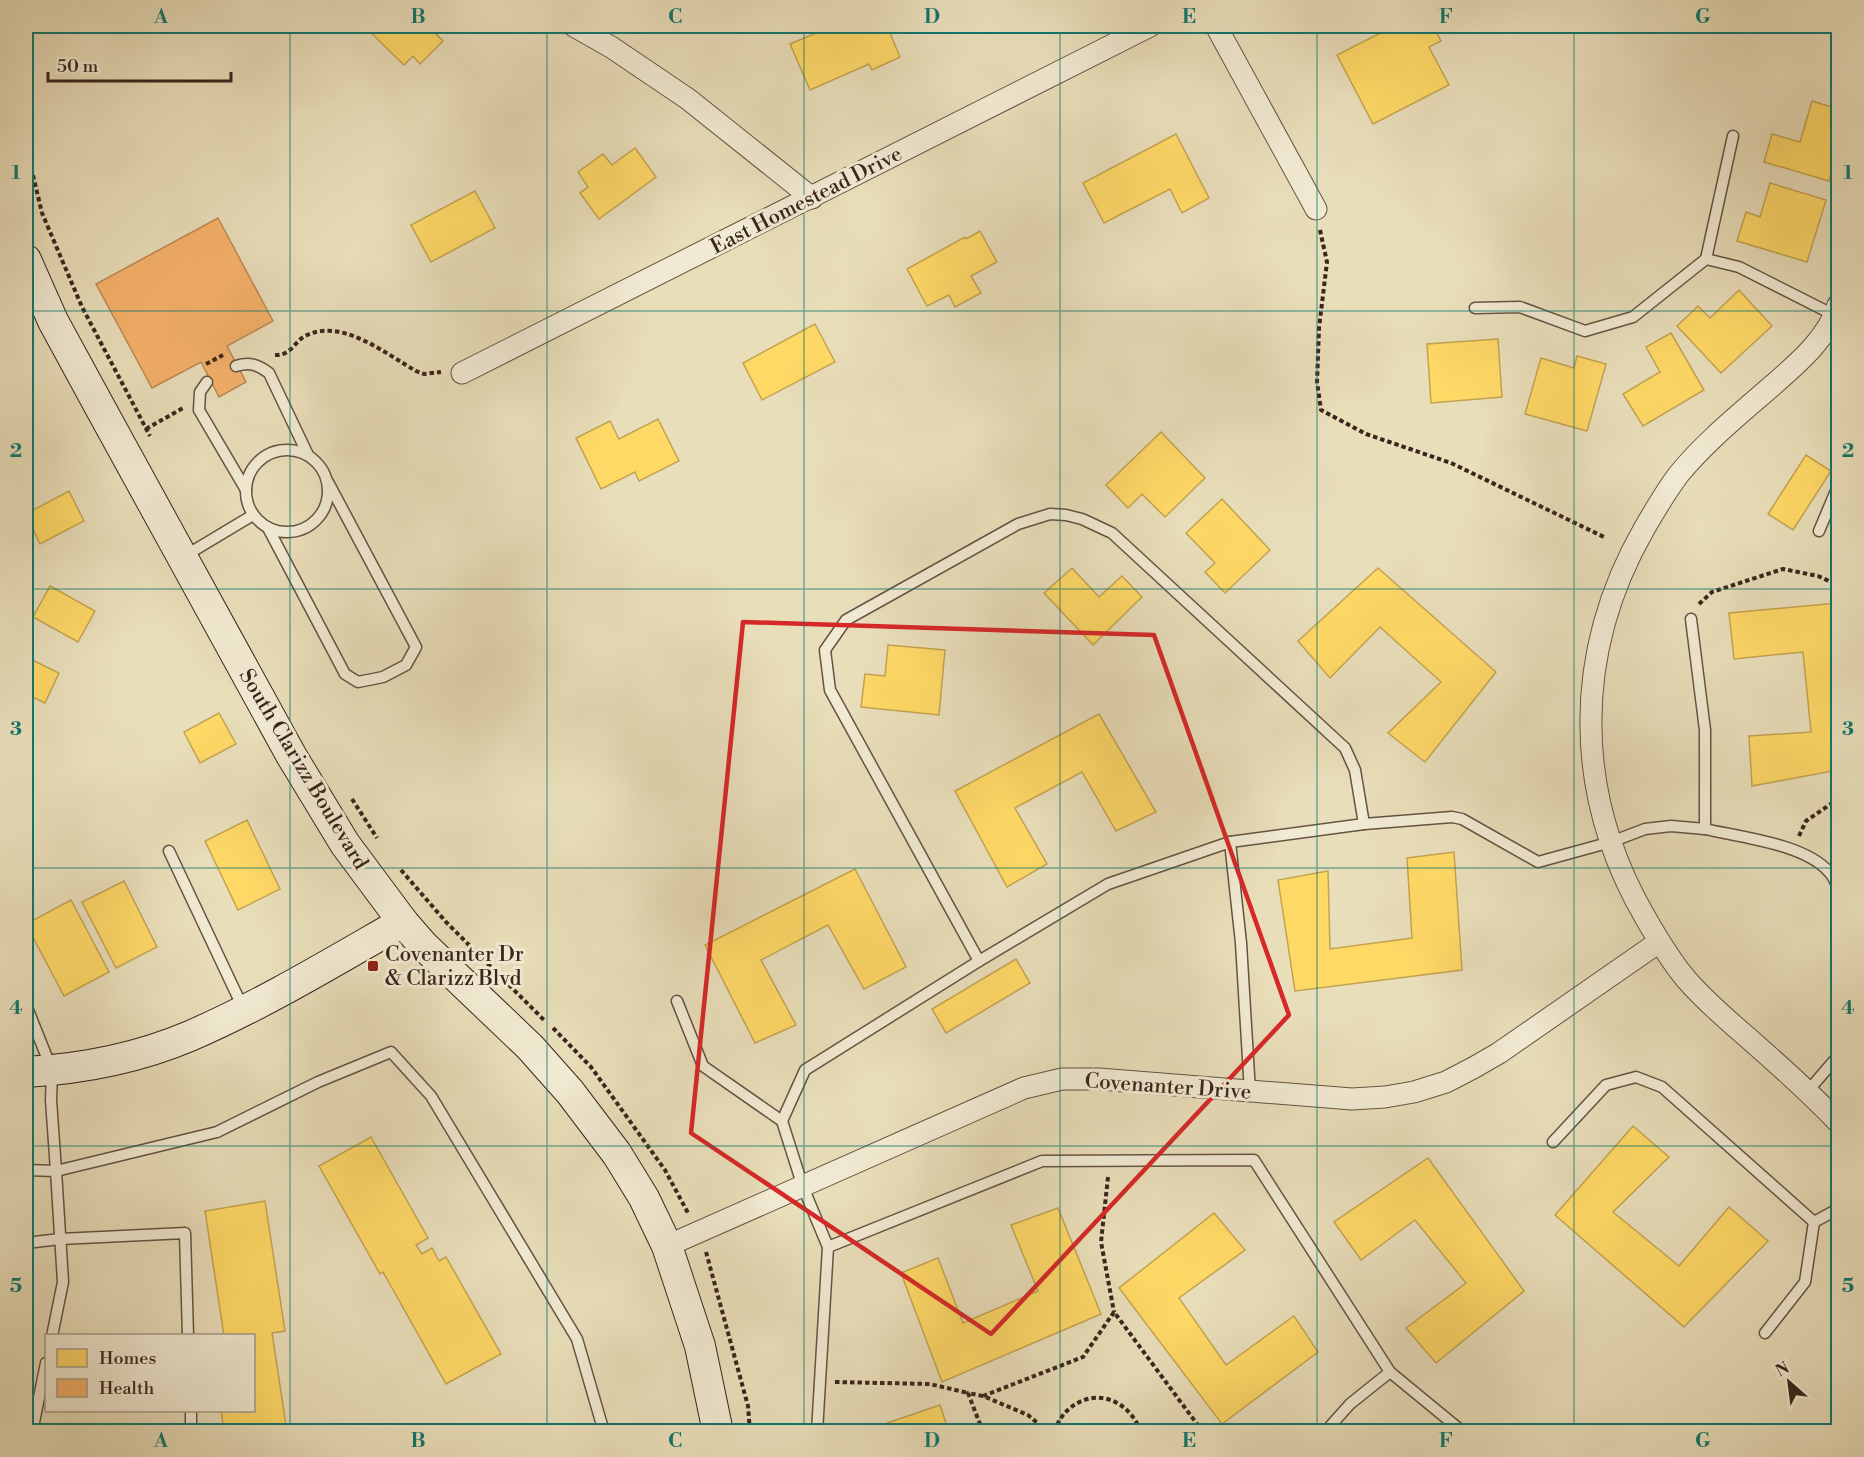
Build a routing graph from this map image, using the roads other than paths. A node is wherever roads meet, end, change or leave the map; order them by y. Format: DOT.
graph roads {
  1 [pos="574,26"];
  2 [pos="1150,26"];
  3 [pos="1216,26"];
  4 [pos="1733,136"];
  5 [pos="812,198"];
  6 [pos="1316,209"];
  7 [pos="1706,259"];
  8 [pos="26,260"];
  9 [pos="1475,308"];
  10 [pos="1837,313"];
  11 [pos="236,366"];
  12 [pos="462,373"];
  13 [pos="207,382"];
  14 [pos="308,455"];
  15 [pos="328,482"];
  16 [pos="1839,486"];
  17 [pos="246,490"];
  18 [pos="253,515"];
  19 [pos="268,528"];
  20 [pos="1819,531"];
  21 [pos="183,558"];
  22 [pos="1691,619"];
  23 [pos="1364,824"];
  24 [pos="1705,829"];
  25 [pos="1230,842"];
  26 [pos="1611,842"];
  27 [pos="168,851"];
  28 [pos="1839,888"];
  29 [pos="403,922"];
  30 [pos="1659,942"];
  31 [pos="978,961"];
  32 [pos="676,1001"];
  33 [pos="26,1005"];
  34 [pos="244,1010"];
  35 [pos="1839,1056"];
  36 [pos="39,1071"];
  37 [pos="1808,1091"];
  38 [pos="1250,1092"];
  39 [pos="782,1121"];
  40 [pos="1839,1122"];
  41 [pos="1553,1142"];
  42 [pos="26,1170"];
  43 [pos="56,1171"];
  44 [pos="803,1187"];
  45 [pos="1839,1209"];
  46 [pos="1814,1222"];
  47 [pos="60,1239"];
  48 [pos="26,1243"];
  49 [pos="667,1246"];
  50 [pos="828,1247"];
  51 [pos="1765,1333"];
  52 [pos="52,1334"];
  53 [pos="188,1334"];
  54 [pos="45,1368"];
  55 [pos="1390,1372"];
  56 [pos="191,1412"];
  57 [pos="32,1431"];
  58 [pos="191,1431"];
  59 [pos="604,1431"];
  60 [pos="718,1431"];
  61 [pos="817,1431"];
  62 [pos="1325,1431"];
  63 [pos="1462,1431"];
  1 -- 5 [label="street"];
  2 -- 5 [label="street, East Homestead Drive"];
  3 -- 6 [label="street"];
  4 -- 7 [label="lane"];
  5 -- 12 [label="street, East Homestead Drive"];
  7 -- 9 [label="lane"];
  7 -- 10 [label="lane"];
  8 -- 21 [label="street, South Clarizz Boulevard"];
  10 -- 26 [label="street"];
  11 -- 14 [label="lane"];
  13 -- 17 [label="lane"];
  14 -- 15 [label="lane"];
  14 -- 17 [label="lane"];
  15 -- 19 [label="lane"];
  15 -- 19 [label="lane"];
  16 -- 20 [label="lane"];
  17 -- 18 [label="lane"];
  18 -- 19 [label="lane"];
  18 -- 21 [label="lane"];
  21 -- 29 [label="street, South Clarizz Boulevard"];
  22 -- 24 [label="lane"];
  23 -- 25 [label="lane"];
  23 -- 26 [label="lane"];
  23 -- 31 [label="lane"];
  24 -- 26 [label="lane"];
  24 -- 28 [label="lane"];
  25 -- 31 [label="lane"];
  25 -- 38 [label="lane"];
  26 -- 30 [label="street"];
  27 -- 34 [label="lane"];
  29 -- 34 [label="street"];
  29 -- 49 [label="street, South Clarizz Boulevard"];
  30 -- 37 [label="street"];
  30 -- 38 [label="street, Covenanter Drive"];
  31 -- 39 [label="lane"];
  32 -- 39 [label="lane"];
  33 -- 36 [label="lane"];
  34 -- 36 [label="street"];
  35 -- 37 [label="lane"];
  36 -- 43 [label="lane"];
  37 -- 40 [label="street"];
  38 -- 44 [label="street, Covenanter Drive"];
  39 -- 44 [label="lane"];
  41 -- 46 [label="lane"];
  42 -- 43 [label="lane"];
  43 -- 47 [label="lane"];
  43 -- 59 [label="lane"];
  44 -- 49 [label="street, Covenanter Drive"];
  44 -- 50 [label="lane"];
  45 -- 46 [label="lane"];
  46 -- 51 [label="lane"];
  47 -- 48 [label="lane"];
  47 -- 52 [label="lane"];
  47 -- 53 [label="lane"];
  49 -- 60 [label="street, South Clarizz Boulevard"];
  50 -- 55 [label="lane"];
  50 -- 61 [label="lane"];
  54 -- 57 [label="lane"];
  55 -- 62 [label="lane"];
  55 -- 63 [label="lane"];
  56 -- 58 [label="lane"];
}
